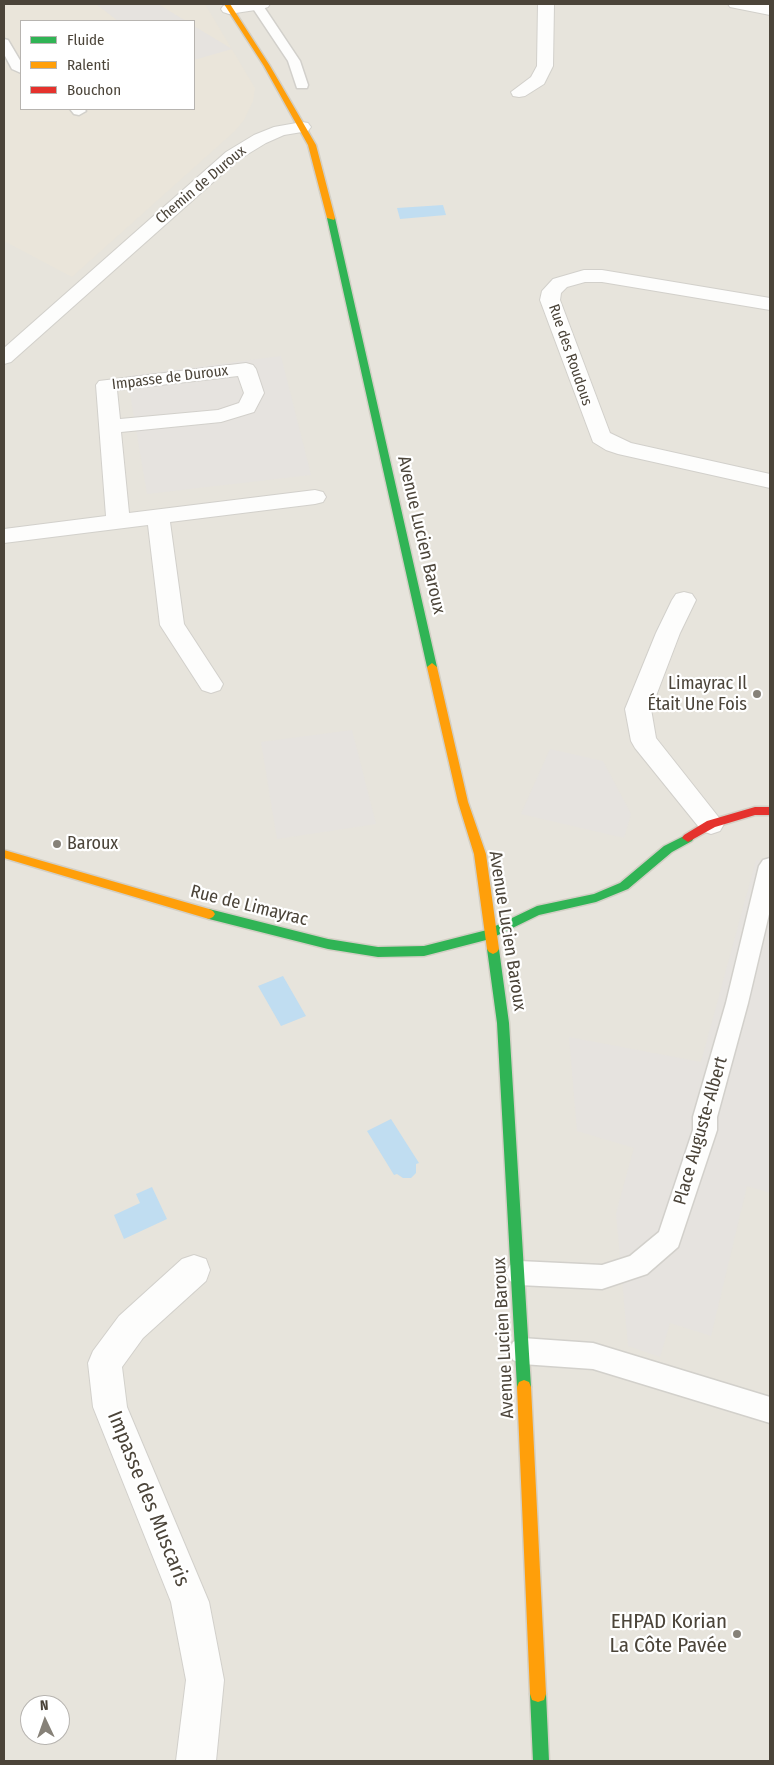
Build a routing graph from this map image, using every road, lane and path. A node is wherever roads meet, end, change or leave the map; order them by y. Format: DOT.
graph roads {
  1 [pos="258,4"];
  2 [pos="546,4"];
  3 [pos="736,4"];
  4 [pos="228,6"];
  5 [pos="770,10"];
  6 [pos="4,43"];
  7 [pos="20,68"];
  8 [pos="302,84"];
  9 [pos="519,92"];
  10 [pos="302,127"];
  11 [pos="770,304"];
  12 [pos="4,358"];
  13 [pos="110,427"];
  14 [pos="770,481"];
  15 [pos="315,497"];
  16 [pos="158,516"];
  17 [pos="118,521"];
  18 [pos="4,536"];
  19 [pos="684,600"];
  20 [pos="210,684"];
  21 [pos="770,811"];
  22 [pos="710,824"];
  23 [pos="4,854"];
  24 [pos="770,866"];
  25 [pos="490,934"];
  26 [pos="194,1270"];
  27 [pos="519,1273"];
  28 [pos="522,1351"];
  29 [pos="770,1410"];
  30 [pos="196,1761"];
  31 [pos="541,1761"];
  1 -- 4 [label="street"];
  1 -- 8 [label="lane"];
  2 -- 9 [label="street"];
  3 -- 5 [label="street"];
  4 -- 10 [label="street"];
  6 -- 7 [label="lane"];
  10 -- 12 [label="street, Chemin de Duroux"];
  10 -- 25 [label="street, Avenue Lucien Baroux"];
  11 -- 14 [label="street, Rue des Roudous"];
  13 -- 13 [label="street, Impasse de Duroux"];
  13 -- 17 [label="street, Impasse de Duroux"];
  15 -- 16 [label="street"];
  16 -- 17 [label="street"];
  16 -- 20 [label="street"];
  17 -- 18 [label="street"];
  19 -- 22 [label="street"];
  21 -- 22 [label="street, Rue de Limayrac"];
  22 -- 25 [label="street, Rue de Limayrac"];
  23 -- 25 [label="street, Rue de Limayrac"];
  24 -- 27 [label="lane, Place Auguste-Albert"];
  25 -- 27 [label="street, Avenue Lucien Baroux"];
  26 -- 30 [label="street, Impasse des Muscaris"];
  27 -- 28 [label="street, Avenue Lucien Baroux"];
  28 -- 29 [label="lane"];
  28 -- 31 [label="street, Avenue Lucien Baroux"];
}
